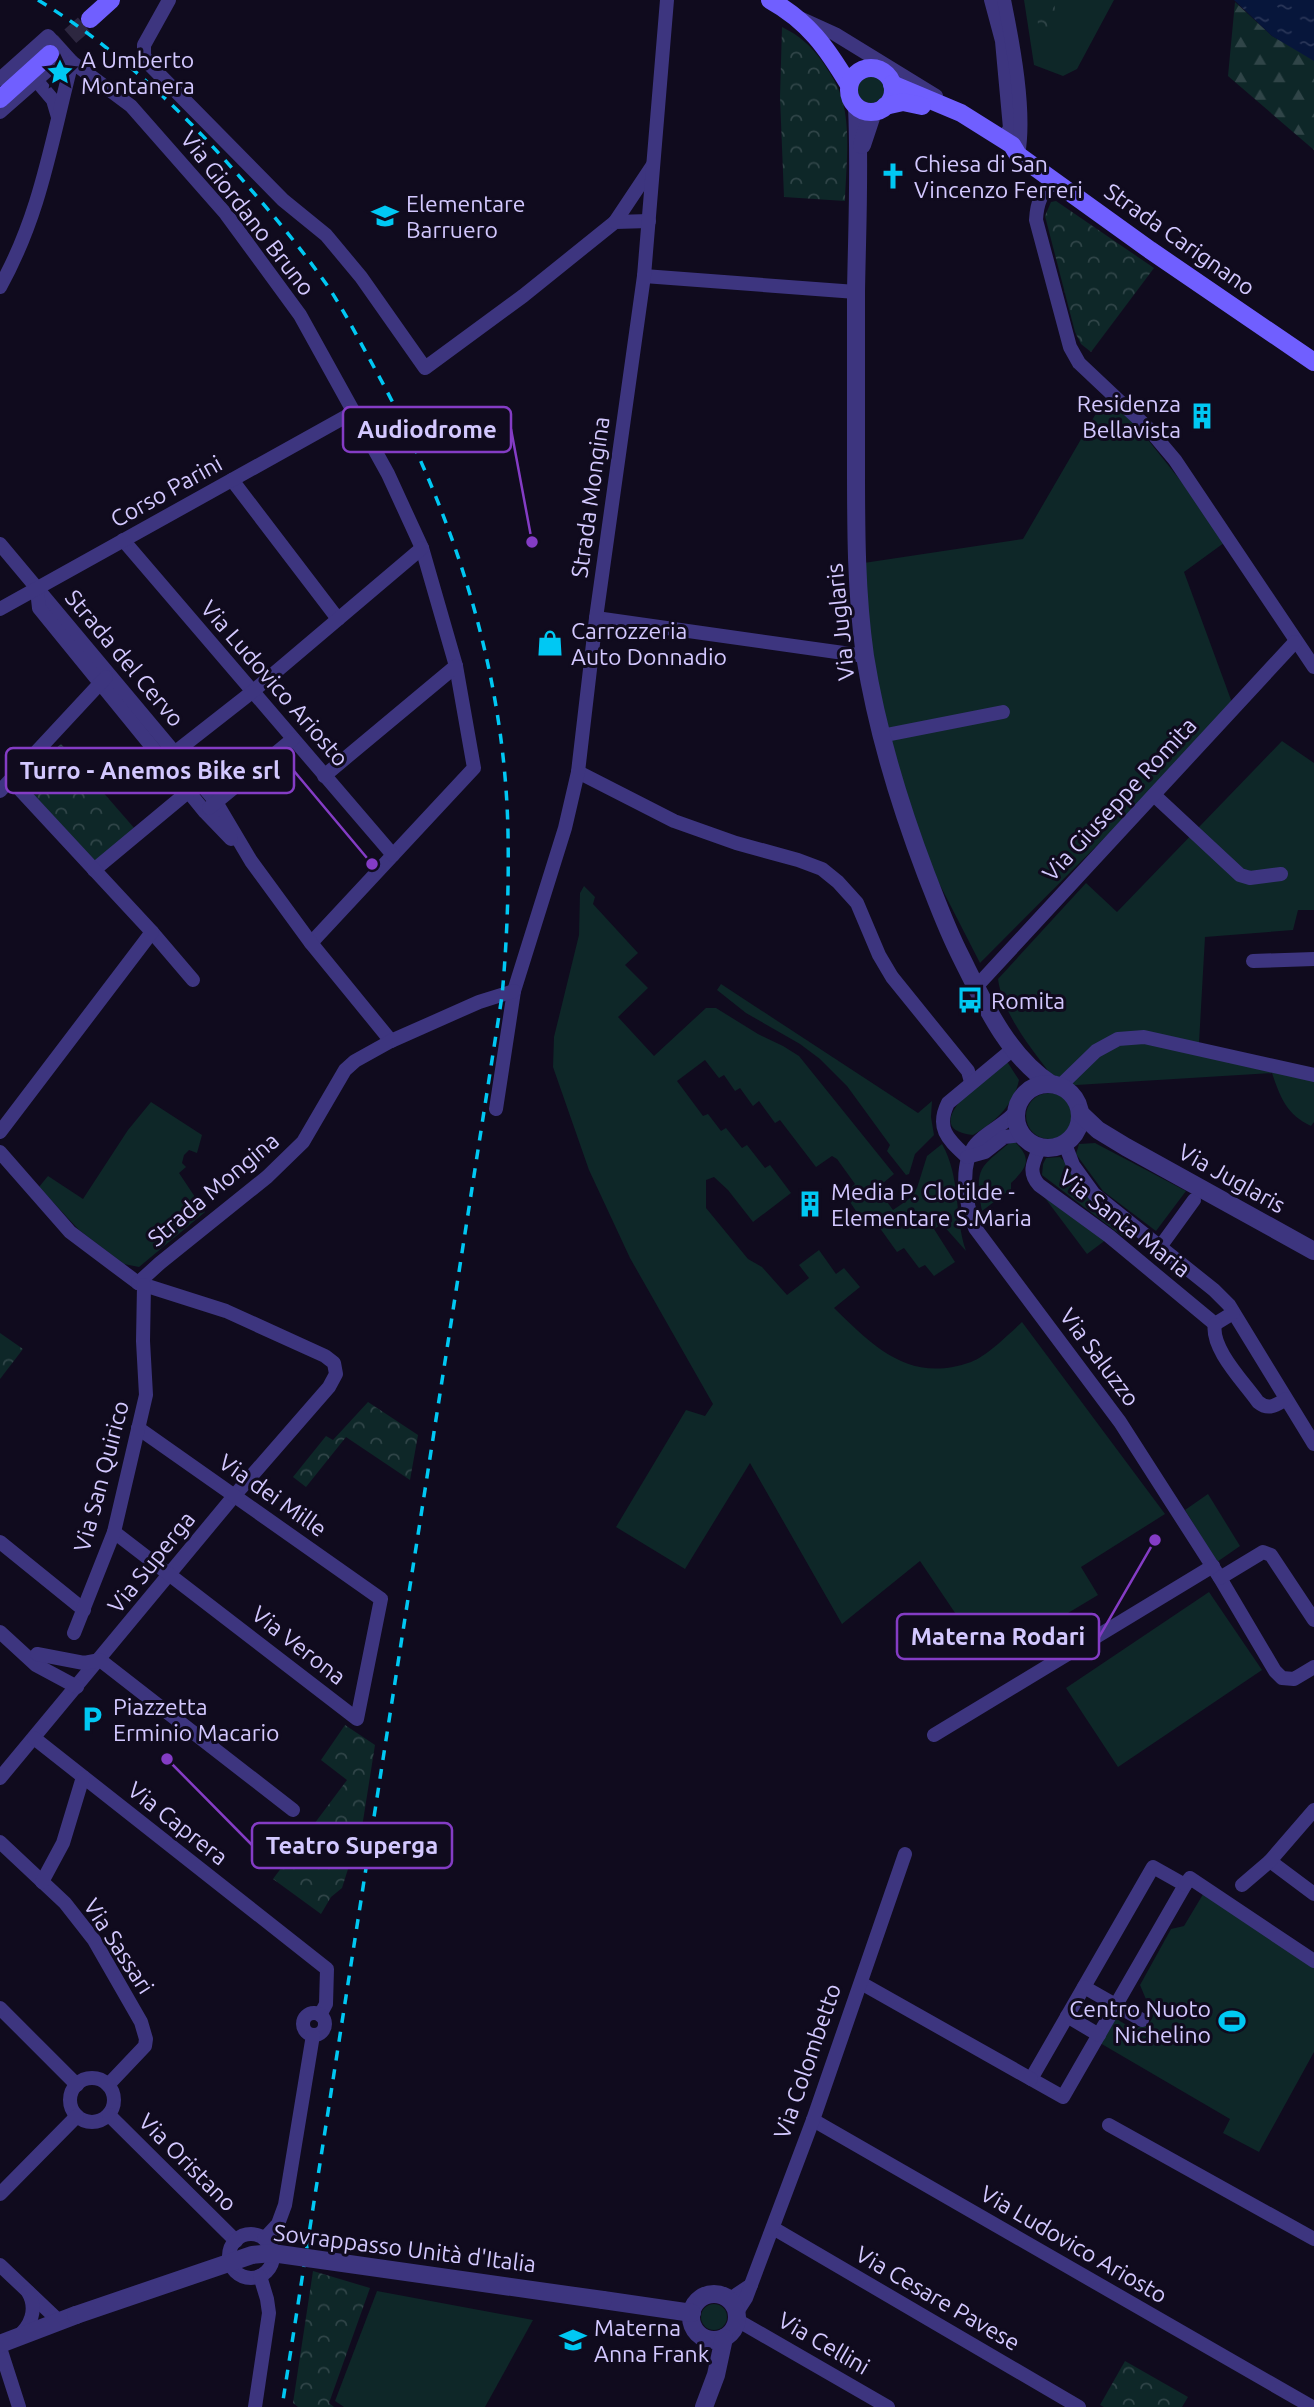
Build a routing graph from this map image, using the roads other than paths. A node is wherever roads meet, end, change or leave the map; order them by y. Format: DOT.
graph roads {
  1 [pos="100,0"];
  2 [pos="111,0"];
  3 [pos="169,0"];
  4 [pos="667,0"];
  5 [pos="770,0"];
  6 [pos="991,0"];
  7 [pos="1004,0"];
  8 [pos="795,16"];
  9 [pos="828,49"];
  10 [pos="56,51"];
  11 [pos="865,68"];
  12 [pos="0,79"];
  13 [pos="36,80"];
  14 [pos="892,84"];
  15 [pos="849,85"];
  16 [pos="0,89"];
  17 [pos="0,99"];
  18 [pos="946,107"];
  19 [pos="872,108"];
  20 [pos="0,112"];
  21 [pos="59,121"];
  22 [pos="1003,139"];
  23 [pos="1018,155"];
  24 [pos="654,164"];
  25 [pos="1054,181"];
  26 [pos="649,221"];
  27 [pos="615,222"];
  28 [pos="644,276"];
  29 [pos="0,286"];
  30 [pos="856,292"];
  31 [pos="1314,362"];
  32 [pos="354,412"];
  33 [pos="232,480"];
  34 [pos="123,540"];
  35 [pos="0,544"];
  36 [pos="422,548"];
  37 [pos="36,588"];
  38 [pos="0,609"];
  39 [pos="596,618"];
  40 [pos="338,619"];
  41 [pos="1295,642"];
  42 [pos="865,656"];
  43 [pos="456,666"];
  44 [pos="1314,667"];
  45 [pos="104,679"];
  46 [pos="252,691"];
  47 [pos="1003,712"];
  48 [pos="881,736"];
  49 [pos="293,739"];
  50 [pos="170,757"];
  51 [pos="578,772"];
  52 [pos="324,776"];
  53 [pos="5,786"];
  54 [pos="189,792"];
  55 [pos="1154,795"];
  56 [pos="210,807"];
  57 [pos="393,855"];
  58 [pos="94,870"];
  59 [pos="1281,874"];
  60 [pos="152,932"];
  61 [pos="311,943"];
  62 [pos="1314,959"];
  63 [pos="1253,961"];
  64 [pos="193,981"];
  65 [pos="976,987"];
  66 [pos="514,991"];
  67 [pos="391,1041"];
  68 [pos="1015,1052"];
  69 [pos="1314,1075"];
  70 [pos="971,1082"];
  71 [pos="1056,1085"];
  72 [pos="1021,1102"];
  73 [pos="496,1109"];
  74 [pos="1080,1113"];
  75 [pos="0,1132"];
  76 [pos="1022,1135"];
  77 [pos="1068,1141"];
  78 [pos="1040,1147"];
  79 [pos="1126,1147"];
  80 [pos="0,1152"];
  81 [pos="967,1157"];
  82 [pos="1194,1200"];
  83 [pos="1158,1246"];
  84 [pos="1314,1251"];
  85 [pos="1141,1262"];
  86 [pos="141,1284"];
  87 [pos="1233,1313"];
  88 [pos="1215,1324"];
  89 [pos="1286,1399"];
  90 [pos="1314,1415"];
  91 [pos="1301,1423"];
  92 [pos="138,1428"];
  93 [pos="1314,1444"];
  94 [pos="234,1496"];
  95 [pos="114,1532"];
  96 [pos="0,1542"];
  97 [pos="1216,1572"];
  98 [pos="171,1574"];
  99 [pos="381,1600"];
  100 [pos="84,1610"];
  101 [pos="1314,1620"];
  102 [pos="74,1633"];
  103 [pos="3,1635"];
  104 [pos="37,1654"];
  105 [pos="100,1660"];
  106 [pos="1314,1667"];
  107 [pos="51,1673"];
  108 [pos="81,1682"];
  109 [pos="62,1705"];
  110 [pos="934,1735"];
  111 [pos="34,1738"];
  112 [pos="83,1777"];
  113 [pos="0,1778"];
  114 [pos="293,1810"];
  115 [pos="1314,1810"];
  116 [pos="0,1842"];
  117 [pos="905,1854"];
  118 [pos="1270,1861"];
  119 [pos="42,1882"];
  120 [pos="1185,1885"];
  121 [pos="1242,1885"];
  122 [pos="1314,1894"];
  123 [pos="1314,1961"];
  124 [pos="861,1983"];
  125 [pos="1084,1987"];
  126 [pos="1116,2005"];
  127 [pos="0,2008"];
  128 [pos="1067,2017"];
  129 [pos="1142,2020"];
  130 [pos="1098,2035"];
  131 [pos="1031,2079"];
  132 [pos="77,2085"];
  133 [pos="108,2085"];
  134 [pos="109,2115"];
  135 [pos="77,2116"];
  136 [pos="813,2120"];
  137 [pos="1108,2125"];
  138 [pos="0,2194"];
  139 [pos="773,2228"];
  140 [pos="264,2239"];
  141 [pos="1314,2239"];
  142 [pos="236,2241"];
  143 [pos="0,2265"];
  144 [pos="260,2276"];
  145 [pos="752,2284"];
  146 [pos="27,2291"];
  147 [pos="724,2297"];
  148 [pos="692,2313"];
  149 [pos="737,2316"];
  150 [pos="67,2318"];
  151 [pos="701,2336"];
  152 [pos="724,2339"];
  153 [pos="5,2343"];
  154 [pos="706,2400"];
  155 [pos="19,2407"];
  156 [pos="255,2407"];
  157 [pos="888,2407"];
  158 [pos="1079,2407"];
  159 [pos="1312,2407"];
  1 -- 2 [label="main road"];
  3 -- 27 [label="street"];
  4 -- 24 [label="street, Strada Mongina"];
  5 -- 8 [label="main road, Strada Carignano"];
  6 -- 22 [label="street"];
  7 -- 23 [label="street"];
  8 -- 9 [label="main road, Strada Carignano"];
  8 -- 18 [label="street, Strada Carignano"];
  9 -- 11 [label="main road, Strada Carignano"];
  9 -- 15 [label="main road, Strada Carignano"];
  10 -- 12 [label="street"];
  10 -- 13 [label="street"];
  10 -- 16 [label="main road"];
  10 -- 17 [label="main road"];
  10 -- 21 [label="street"];
  10 -- 32 [label="street, Via Giordano Bruno"];
  11 -- 14 [label="main road"];
  11 -- 15 [label="main road"];
  13 -- 20 [label="street"];
  13 -- 21 [label="street"];
  14 -- 18 [label="main road, Strada Carignano"];
  14 -- 19 [label="main road"];
  15 -- 19 [label="main road"];
  18 -- 22 [label="main road, Strada Carignano"];
  19 -- 23 [label="main road, Strada Carignano"];
  19 -- 30 [label="street, Via Juglaris"];
  21 -- 29 [label="street"];
  22 -- 23 [label="main road, Strada Carignano"];
  23 -- 25 [label="main road, Strada Carignano"];
  24 -- 26 [label="street, Strada Mongina"];
  24 -- 27 [label="street"];
  25 -- 31 [label="main road, Strada Carignano"];
  25 -- 41 [label="street"];
  26 -- 27 [label="street"];
  26 -- 28 [label="street, Strada Mongina"];
  28 -- 30 [label="street"];
  28 -- 39 [label="street, Strada Mongina"];
  30 -- 42 [label="street, Via Juglaris"];
  32 -- 33 [label="street, Corso Parini"];
  32 -- 36 [label="street, Via Giordano Bruno"];
  33 -- 34 [label="street, Corso Parini"];
  33 -- 40 [label="street"];
  34 -- 37 [label="street, Corso Parini"];
  34 -- 46 [label="street, Via Ludovico Ariosto"];
  35 -- 37 [label="street, Strada del Cervo"];
  36 -- 40 [label="street"];
  36 -- 43 [label="street, Via Giordano Bruno"];
  37 -- 38 [label="street, Corso Parini"];
  37 -- 45 [label="street, Strada del Cervo"];
  39 -- 42 [label="street"];
  39 -- 51 [label="street, Strada Mongina"];
  40 -- 46 [label="street"];
  41 -- 44 [label="street"];
  41 -- 55 [label="street, Via Giuseppe Romita"];
  42 -- 48 [label="street, Via Juglaris"];
  43 -- 52 [label="street"];
  43 -- 57 [label="street, Via Giordano Bruno"];
  45 -- 50 [label="street, Strada del Cervo"];
  45 -- 53 [label="street"];
  46 -- 49 [label="street, Via Ludovico Ariosto"];
  46 -- 50 [label="street"];
  47 -- 48 [label="street"];
  48 -- 65 [label="street, Via Juglaris"];
  49 -- 52 [label="street, Via Ludovico Ariosto"];
  49 -- 56 [label="street"];
  50 -- 54 [label="street, Strada del Cervo"];
  50 -- 56 [label="street, Strada del Cervo"];
  51 -- 66 [label="street, Strada Mongina"];
  51 -- 70 [label="street"];
  52 -- 57 [label="street, Via Ludovico Ariosto"];
  53 -- 58 [label="street"];
  54 -- 56 [label="street, Strada del Cervo"];
  54 -- 58 [label="street"];
  55 -- 59 [label="street"];
  55 -- 65 [label="street, Via Giuseppe Romita"];
  56 -- 61 [label="street, Strada del Cervo"];
  57 -- 61 [label="street"];
  58 -- 60 [label="street"];
  60 -- 64 [label="street"];
  60 -- 75 [label="street"];
  61 -- 67 [label="street, Strada del Cervo"];
  62 -- 63 [label="street"];
  65 -- 68 [label="street, Via Juglaris"];
  66 -- 67 [label="street, Strada Mongina"];
  66 -- 73 [label="street, Strada Mongina"];
  67 -- 86 [label="street, Strada Mongina"];
  68 -- 70 [label="street"];
  68 -- 71 [label="street, Via Juglaris"];
  68 -- 72 [label="street, Via Juglaris"];
  69 -- 71 [label="street"];
  70 -- 81 [label="street"];
  71 -- 72 [label="street"];
  71 -- 74 [label="street"];
  72 -- 76 [label="street"];
  72 -- 81 [label="street"];
  74 -- 77 [label="street"];
  74 -- 79 [label="street, Via Juglaris"];
  76 -- 78 [label="street"];
  76 -- 81 [label="street"];
  77 -- 78 [label="street"];
  77 -- 79 [label="street, Via Juglaris"];
  77 -- 83 [label="street, Via Santa Maria"];
  78 -- 85 [label="street, Via Santa Maria"];
  79 -- 84 [label="street, Via Juglaris"];
  80 -- 86 [label="street"];
  81 -- 97 [label="street, Via Saluzzo"];
  82 -- 83 [label="street"];
  83 -- 85 [label="street"];
  83 -- 87 [label="street, Via Santa Maria"];
  85 -- 88 [label="street, Via Santa Maria"];
  86 -- 92 [label="street, Via San Quirico"];
  86 -- 94 [label="street, Via Superga"];
  87 -- 88 [label="street"];
  87 -- 89 [label="street, Via Santa Maria"];
  88 -- 89 [label="street"];
  89 -- 91 [label="street, Via Santa Maria"];
  90 -- 91 [label="street"];
  91 -- 93 [label="street, Via Santa Maria"];
  92 -- 94 [label="street, Via dei Mille"];
  92 -- 95 [label="street, Via San Quirico"];
  94 -- 98 [label="street, Via Superga"];
  94 -- 99 [label="street, Via dei Mille"];
  95 -- 98 [label="street, Via Verona"];
  95 -- 100 [label="street, Via San Quirico"];
  96 -- 100 [label="street"];
  97 -- 101 [label="street"];
  97 -- 106 [label="street, Via Saluzzo"];
  97 -- 110 [label="street"];
  98 -- 99 [label="street, Via Verona"];
  98 -- 105 [label="street, Via Superga"];
  100 -- 102 [label="street, Via San Quirico"];
  103 -- 104 [label="street"];
  103 -- 107 [label="street"];
  104 -- 105 [label="street"];
  104 -- 108 [label="street"];
  105 -- 108 [label="street, Via Superga"];
  105 -- 114 [label="street"];
  107 -- 108 [label="street"];
  107 -- 109 [label="street"];
  108 -- 109 [label="street, Via Superga"];
  109 -- 111 [label="street, Via Superga"];
  111 -- 112 [label="street, Via Caprera"];
  111 -- 113 [label="street, Via Superga"];
  112 -- 119 [label="street"];
  112 -- 140 [label="street, Via Caprera"];
  115 -- 118 [label="street"];
  116 -- 119 [label="street, Via Sassari"];
  117 -- 124 [label="street, Via Colombetto"];
  118 -- 121 [label="street"];
  118 -- 122 [label="street"];
  119 -- 133 [label="street, Via Sassari"];
  120 -- 123 [label="street"];
  120 -- 125 [label="street"];
  120 -- 126 [label="street"];
  124 -- 131 [label="street"];
  124 -- 136 [label="street, Via Colombetto"];
  125 -- 126 [label="street"];
  125 -- 128 [label="street"];
  126 -- 129 [label="street"];
  126 -- 130 [label="street"];
  127 -- 132 [label="street"];
  128 -- 130 [label="street"];
  128 -- 131 [label="street"];
  130 -- 131 [label="street"];
  132 -- 133 [label="street"];
  132 -- 135 [label="street"];
  133 -- 134 [label="street"];
  134 -- 135 [label="street"];
  134 -- 142 [label="street, Via Oristano"];
  135 -- 138 [label="street"];
  136 -- 139 [label="street, Via Colombetto"];
  136 -- 159 [label="street, Via Ludovico Ariosto"];
  137 -- 141 [label="street"];
  139 -- 145 [label="street, Via Colombetto"];
  139 -- 158 [label="street, Via Cesare Pavese"];
  140 -- 142 [label="street"];
  140 -- 144 [label="street"];
  142 -- 144 [label="street"];
  143 -- 146 [label="street"];
  144 -- 156 [label="street"];
  145 -- 147 [label="street"];
  145 -- 149 [label="street, Via Colombetto"];
  146 -- 150 [label="street"];
  146 -- 153 [label="street"];
  147 -- 148 [label="street"];
  147 -- 149 [label="street"];
  148 -- 150 [label="street, Sovrappasso Unità d'Italia, bridge"];
  148 -- 151 [label="street, Via Colombetto"];
  149 -- 152 [label="street, Via Colombetto"];
  149 -- 157 [label="street, Via Cellini"];
  150 -- 153 [label="street, Sovrappasso Unità d'Italia"];
  151 -- 152 [label="street"];
  151 -- 154 [label="street, Via Colombetto"];
  152 -- 154 [label="street, Via Colombetto"];
  153 -- 155 [label="street"];
}
